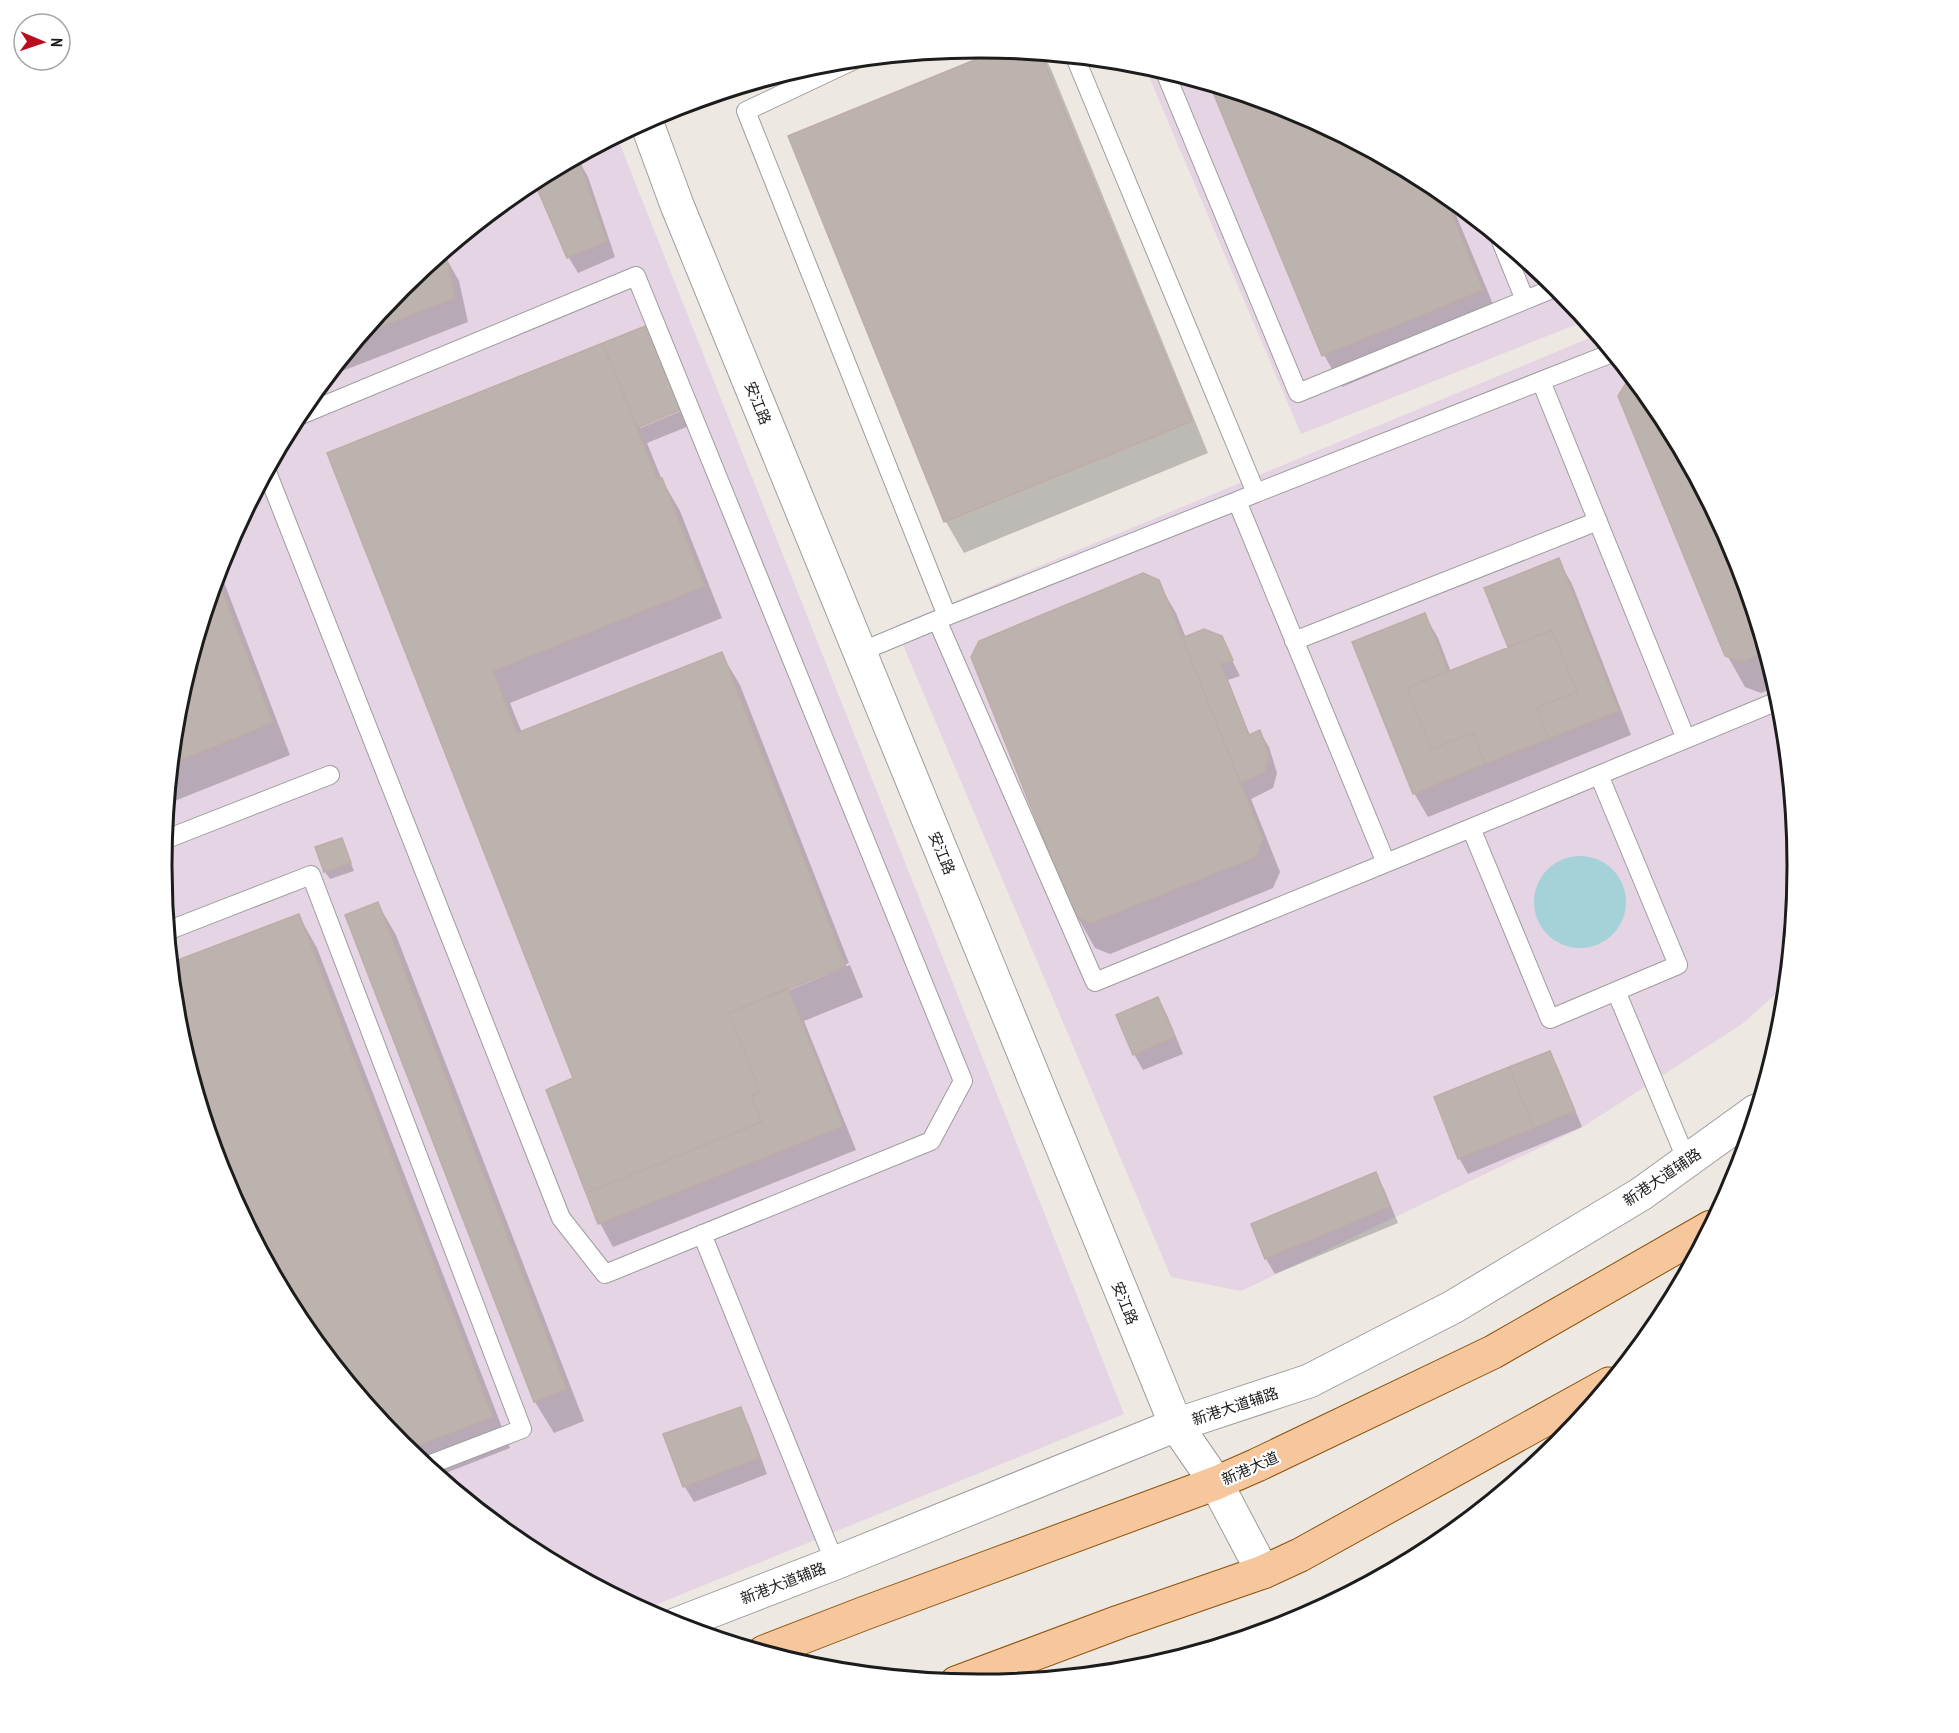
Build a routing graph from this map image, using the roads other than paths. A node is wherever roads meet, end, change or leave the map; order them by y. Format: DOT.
graph roads {
  1 [pos="1079,64"];
  2 [pos="826,73"];
  3 [pos="1169,81"];
  4 [pos="649,130"];
  5 [pos="1506,254"];
  6 [pos="1547,291"];
  7 [pos="1525,300"];
  8 [pos="1605,355"];
  9 [pos="1541,381"];
  10 [pos="314,410"];
  11 [pos="270,480"];
  12 [pos="1256,494"];
  13 [pos="1237,501"];
  14 [pos="1598,521"];
  15 [pos="942,618"];
  16 [pos="1294,641"];
  17 [pos="860,652"];
  18 [pos="1771,704"];
  19 [pos="1686,739"];
  20 [pos="330,775"];
  21 [pos="1599,775"];
  22 [pos="1471,828"];
  23 [pos="172,837"];
  24 [pos="1386,862"];
  25 [pos="174,928"];
  26 [pos="1616,991"];
  27 [pos="1748,1117"];
  28 [pos="1687,1161"];
  29 [pos="702,1234"];
  30 [pos="1698,1234"];
  31 [pos="1591,1394"];
  32 [pos="1176,1425"];
  33 [pos="435,1463"];
  34 [pos="1216,1483"];
  35 [pos="835,1563"];
  36 [pos="1263,1572"];
  37 [pos="688,1620"];
  38 [pos="774,1648"];
  39 [pos="980,1674"];
  1 -- 12 [label="lane"];
  2 -- 15 [label="lane"];
  3 -- 7 [label="lane"];
  4 -- 17 [label="street, 安江路"];
  5 -- 7 [label="lane"];
  6 -- 7 [label="lane"];
  8 -- 9 [label="lane"];
  9 -- 12 [label="lane"];
  9 -- 14 [label="lane"];
  10 -- 29 [label="lane"];
  11 -- 29 [label="lane"];
  12 -- 13 [label="lane"];
  13 -- 15 [label="lane"];
  13 -- 16 [label="lane"];
  14 -- 16 [label="lane"];
  14 -- 19 [label="lane"];
  15 -- 17 [label="lane"];
  15 -- 24 [label="lane"];
  16 -- 24 [label="lane"];
  17 -- 32 [label="street, 安江路"];
  18 -- 19 [label="lane"];
  19 -- 21 [label="lane"];
  20 -- 23 [label="lane"];
  21 -- 22 [label="lane"];
  21 -- 26 [label="lane"];
  22 -- 24 [label="lane"];
  22 -- 26 [label="lane"];
  25 -- 33 [label="lane"];
  26 -- 28 [label="lane"];
  27 -- 28 [label="street, 新港大道辅路"];
  28 -- 32 [label="street, 新港大道辅路"];
  29 -- 35 [label="lane"];
  30 -- 34 [label="main road, 新港大道"];
  31 -- 36 [label="main road"];
  32 -- 34 [label="street, 安江路"];
  32 -- 35 [label="street, 新港大道辅路"];
  34 -- 36 [label="street, 安江路"];
  34 -- 38 [label="main road, 新港大道"];
  35 -- 37 [label="street, 新港大道辅路"];
  36 -- 39 [label="main road"];
}
